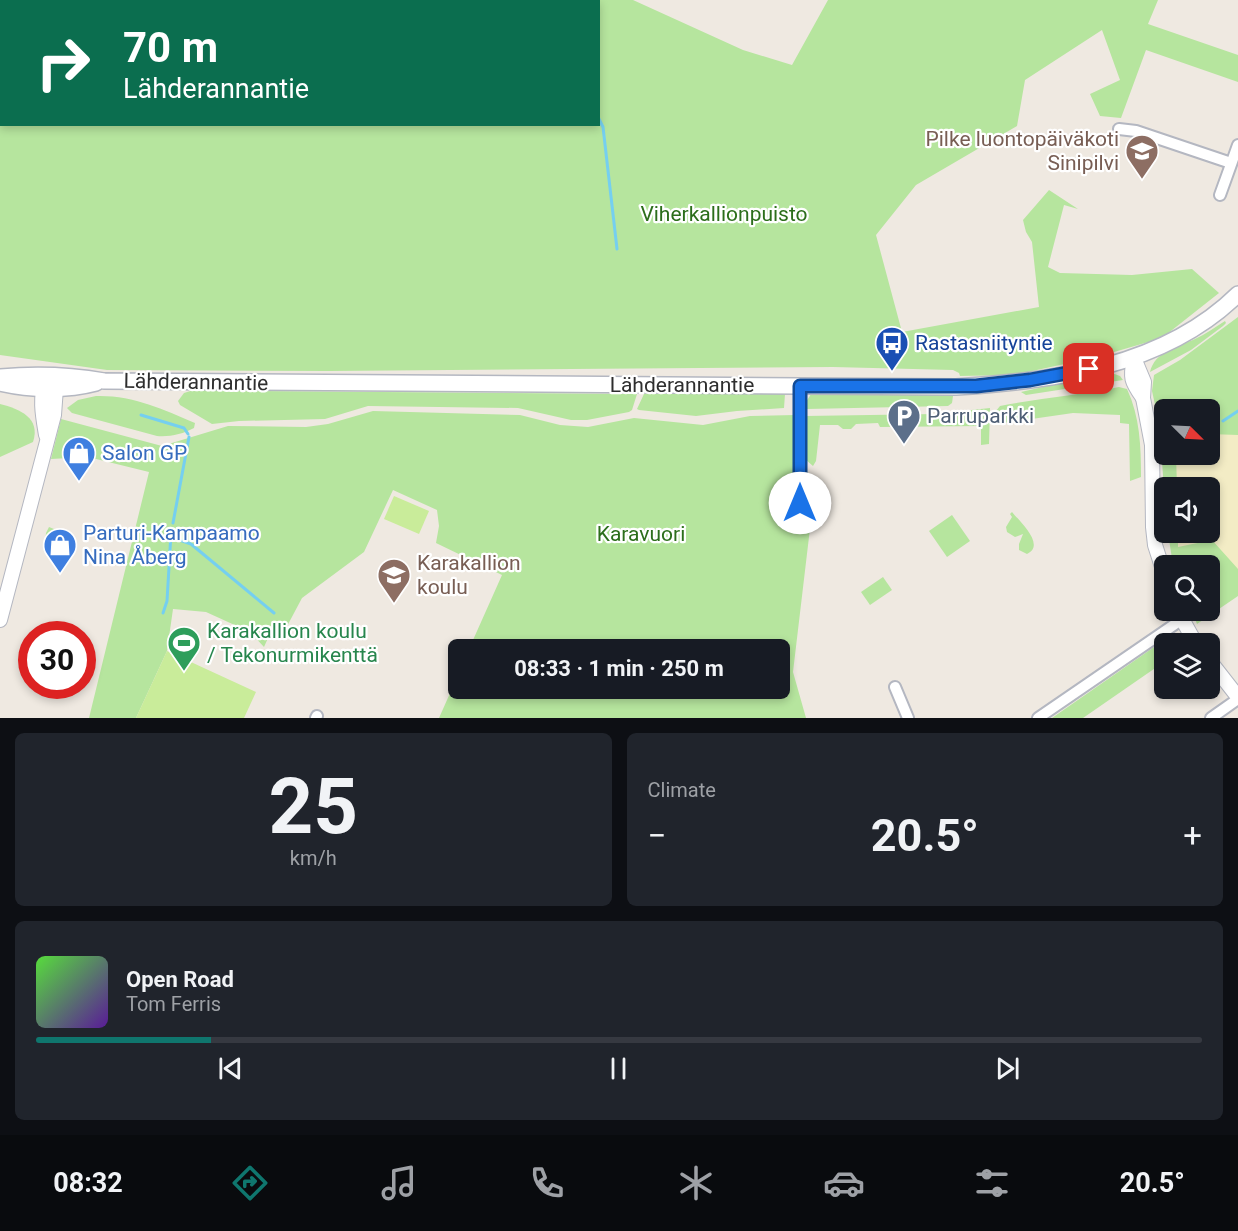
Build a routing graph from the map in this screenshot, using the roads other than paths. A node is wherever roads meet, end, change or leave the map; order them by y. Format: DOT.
graph roads {
  1 [pos="1119,129"];
  2 [pos="1238,145"];
  3 [pos="1231,163"];
  4 [pos="1221,195"];
  5 [pos="1238,294"];
  6 [pos="1134,358"];
  7 [pos="0,377"];
  8 [pos="0,383"];
  9 [pos="49,384"];
  10 [pos="800,386"];
  11 [pos="793,518"];
  12 [pos="1158,555"];
  13 [pos="0,620"];
  14 [pos="1171,621"];
  15 [pos="1220,674"];
  16 [pos="895,687"];
  17 [pos="1238,698"];
  18 [pos="908,718"];
  19 [pos="1038,718"];
  20 [pos="1211,718"];
  1 -- 3 [label="street"];
  2 -- 3 [label="street"];
  3 -- 4 [label="street"];
  5 -- 6 [label="main road, Lähderannantie"];
  6 -- 10 [label="main road, Lähderannantie"];
  6 -- 12 [label="street"];
  7 -- 9 [label="main road, Lähderannantie"];
  8 -- 9 [label="main road, Lähderannantie"];
  9 -- 10 [label="main road, Lähderannantie"];
  9 -- 13 [label="street"];
  10 -- 11 [label="street"];
  14 -- 19 [label="street"];
  15 -- 17 [label="street"];
  16 -- 18 [label="street"];
  17 -- 20 [label="street"];
}
